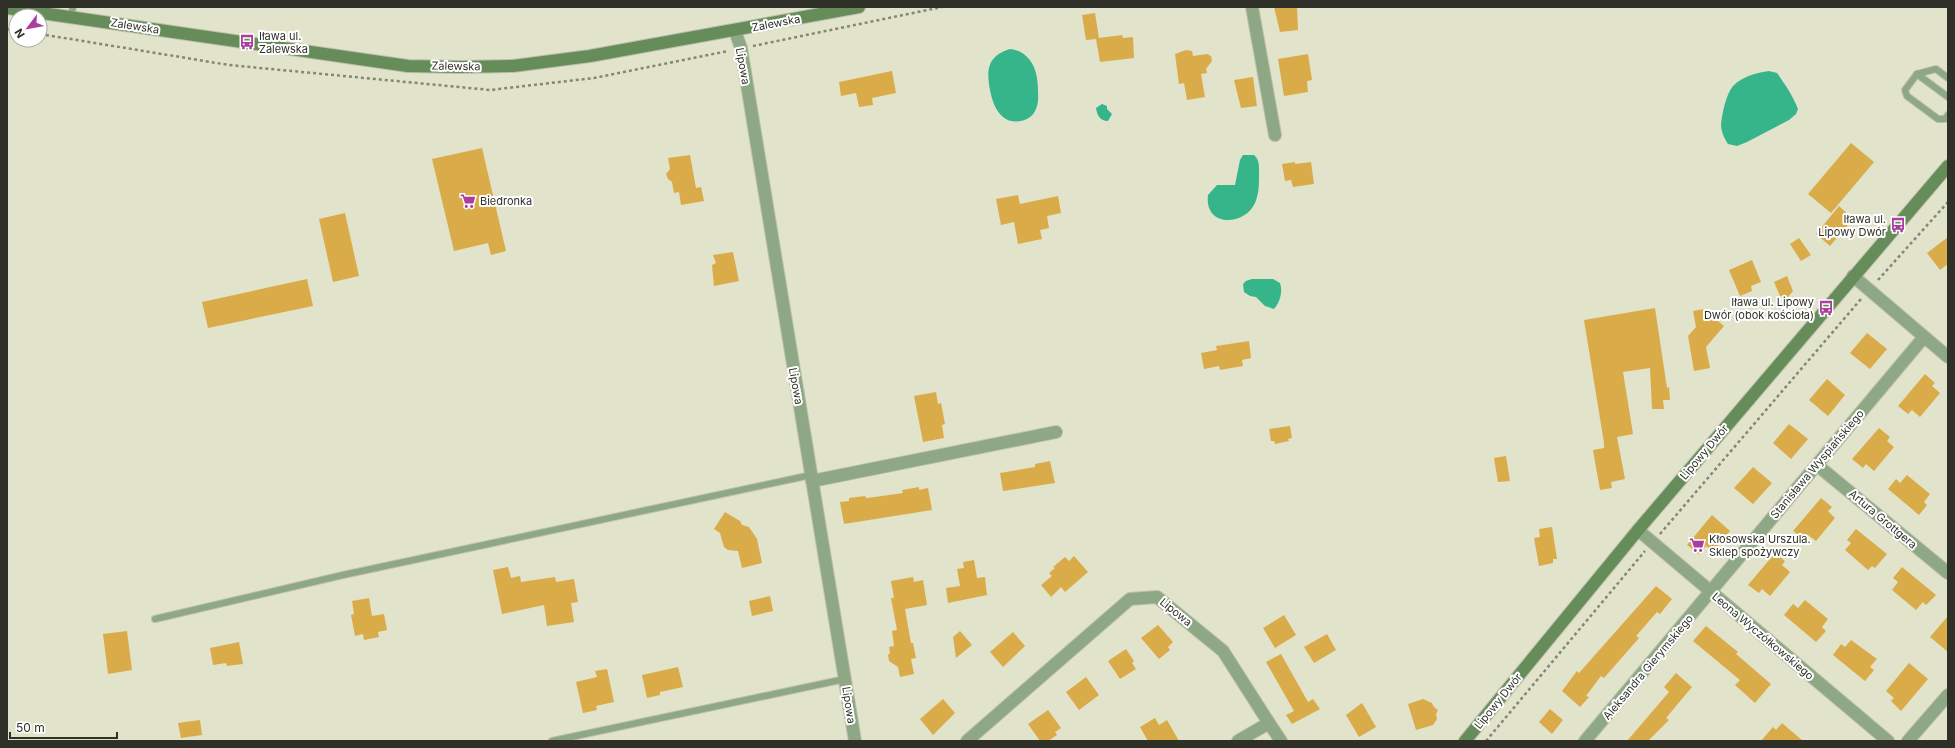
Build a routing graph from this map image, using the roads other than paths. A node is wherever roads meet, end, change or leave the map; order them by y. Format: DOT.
graph roads {
  1 [pos="859,7"];
  2 [pos="1252,7"];
  3 [pos="7,8"];
  4 [pos="72,12"];
  5 [pos="735,31"];
  6 [pos="1917,74"];
  7 [pos="1948,78"];
  8 [pos="1948,97"];
  9 [pos="1948,115"];
  10 [pos="1275,135"];
  11 [pos="1948,166"];
  12 [pos="1854,276"];
  13 [pos="1924,337"];
  14 [pos="1948,356"];
  15 [pos="1056,432"];
  16 [pos="1817,465"];
  17 [pos="811,478"];
  18 [pos="1638,530"];
  19 [pos="1948,573"];
  20 [pos="1710,592"];
  21 [pos="155,619"];
  22 [pos="845,679"];
  23 [pos="1948,695"];
  24 [pos="1269,723"];
  25 [pos="552,741"];
  26 [pos="855,741"];
  27 [pos="967,741"];
  28 [pos="1238,741"];
  29 [pos="1281,741"];
  30 [pos="1466,741"];
  31 [pos="1585,741"];
  32 [pos="1888,741"];
  33 [pos="1908,741"];
  1 -- 5 [label="street, Zalewska"];
  2 -- 10 [label="street"];
  3 -- 4 [label="street, Zalewska"];
  4 -- 5 [label="street, Zalewska"];
  5 -- 17 [label="street, Lipowa"];
  6 -- 7 [label="lane"];
  6 -- 8 [label="lane"];
  6 -- 9 [label="lane"];
  11 -- 12 [label="street, Lipowy Dwór"];
  12 -- 13 [label="street"];
  12 -- 18 [label="street, Lipowy Dwór"];
  13 -- 14 [label="street"];
  13 -- 16 [label="street, Stanisława Wyspiańskiego"];
  15 -- 17 [label="street"];
  16 -- 19 [label="street, Artura Grottgera"];
  16 -- 20 [label="street, Stanisława Wyspiańskiego"];
  17 -- 21 [label="lane"];
  17 -- 22 [label="street, Lipowa"];
  18 -- 20 [label="street, Leona Wyczółkowskiego"];
  18 -- 30 [label="street, Lipowy Dwór"];
  20 -- 31 [label="street, Aleksandra Gierymskiego"];
  20 -- 32 [label="street, Leona Wyczółkowskiego"];
  22 -- 25 [label="lane"];
  22 -- 26 [label="street, Lipowa"];
  23 -- 33 [label="street"];
  24 -- 27 [label="street, Lipowa"];
  24 -- 28 [label="street"];
  24 -- 29 [label="street, Lipowa"];
}
